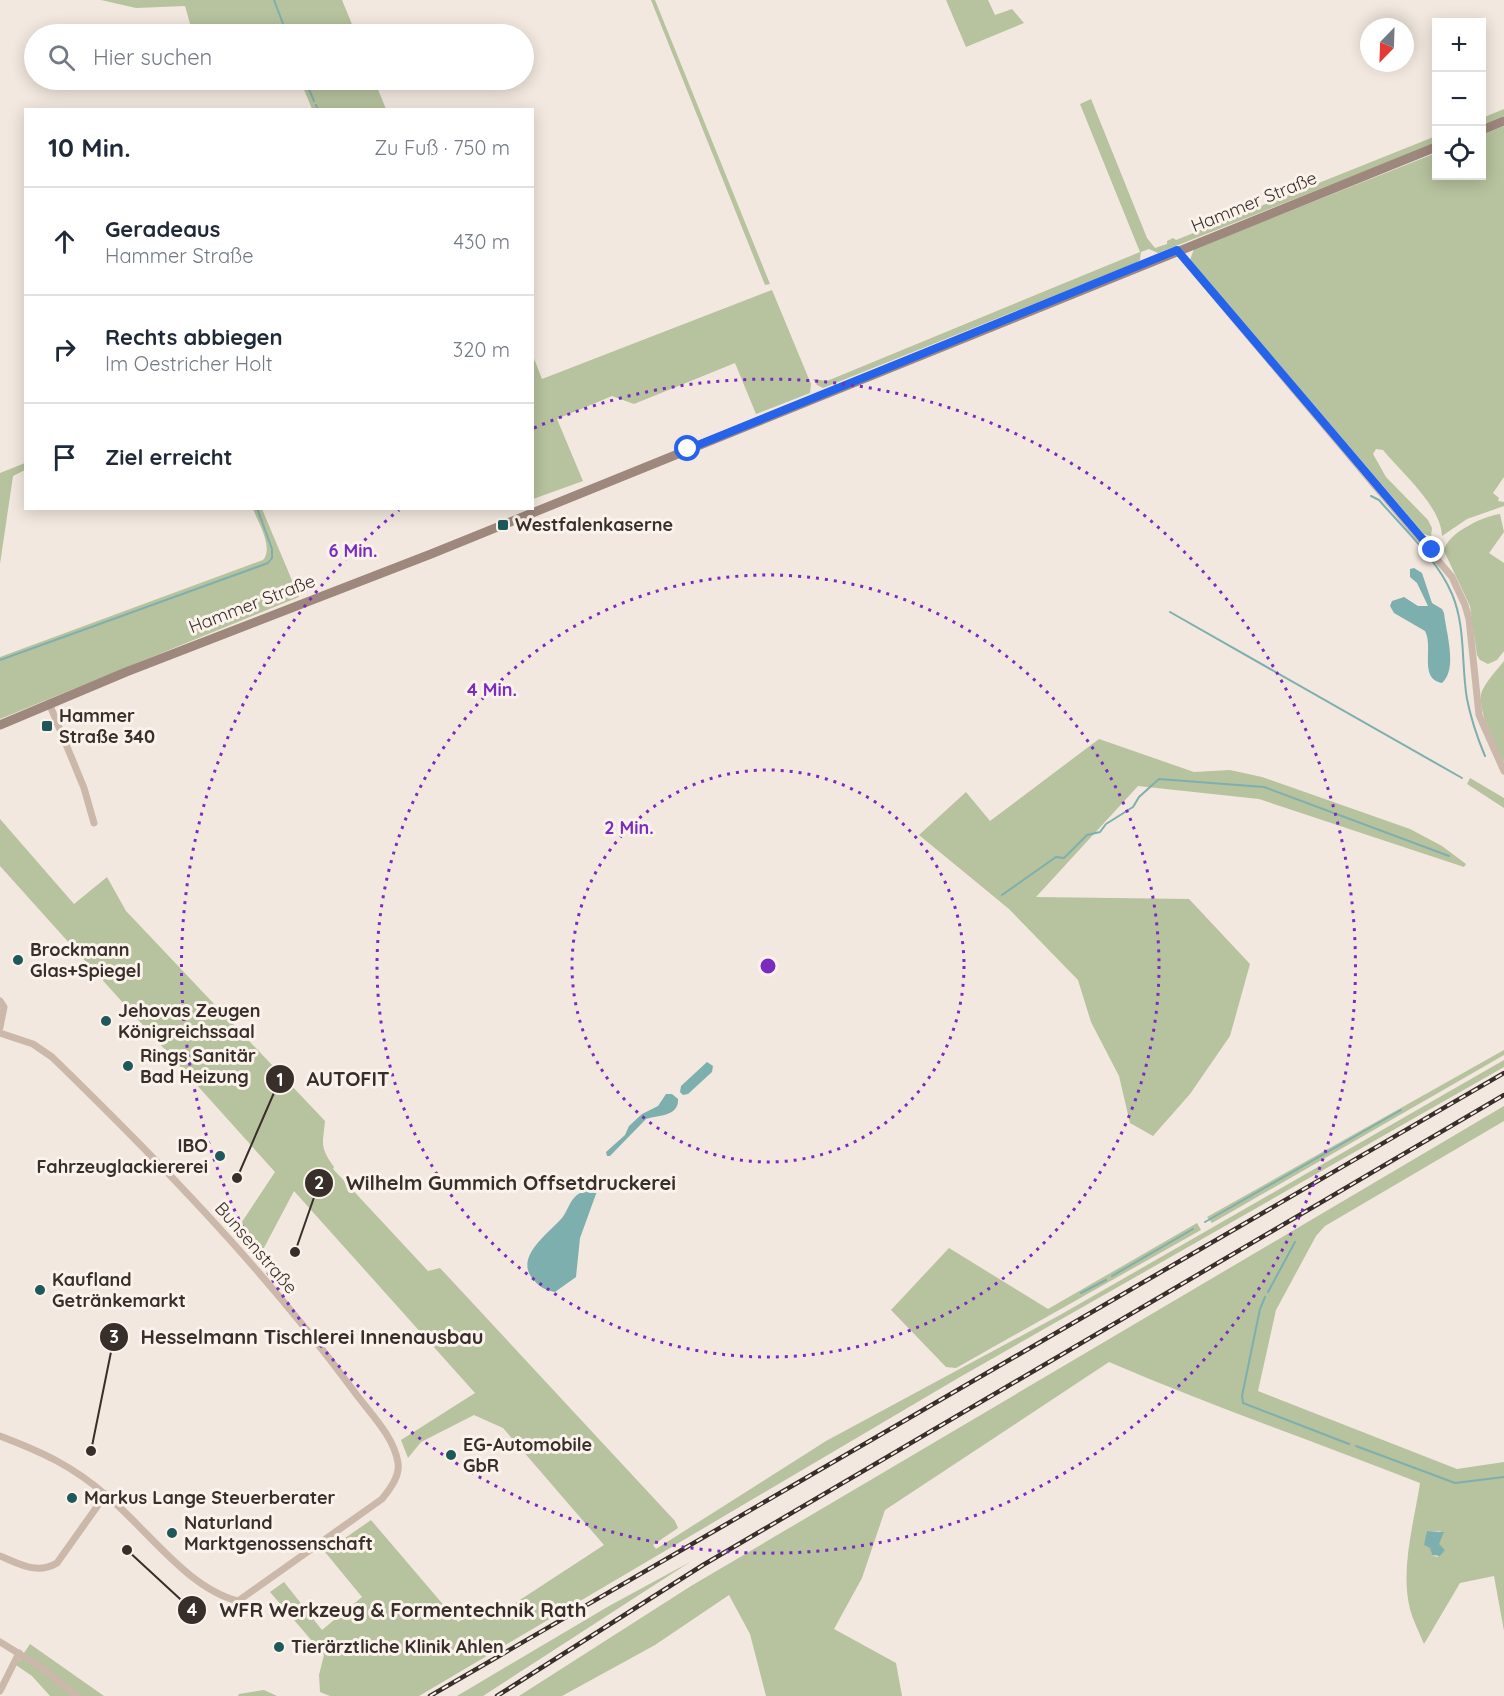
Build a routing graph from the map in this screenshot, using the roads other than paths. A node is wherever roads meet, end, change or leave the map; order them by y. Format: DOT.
graph roads {
  1 [pos="1504,121"];
  2 [pos="1486,128"];
  3 [pos="1432,149"];
  4 [pos="1177,250"];
  5 [pos="49,703"];
  6 [pos="0,725"];
  7 [pos="1504,771"];
  8 [pos="94,823"];
  9 [pos="0,1000"];
  10 [pos="0,1027"];
  11 [pos="0,1033"];
  12 [pos="0,1436"];
  13 [pos="106,1494"];
  14 [pos="0,1556"];
  15 [pos="0,1642"];
  16 [pos="18,1653"];
  17 [pos="0,1691"];
  18 [pos="77,1696"];
  1 -- 2 [label="main road"];
  3 -- 4 [label="main road, Hammer Straße"];
  4 -- 5 [label="main road, Hammer Straße"];
  4 -- 7 [label="street"];
  5 -- 6 [label="main road, Hammer Straße"];
  5 -- 8 [label="street"];
  9 -- 10 [label="street"];
  11 -- 13 [label="street, Bunsenstraße"];
  12 -- 13 [label="street, Bunsenstraße"];
  13 -- 14 [label="street"];
  15 -- 16 [label="street"];
  16 -- 17 [label="street"];
  16 -- 18 [label="street"];
}
